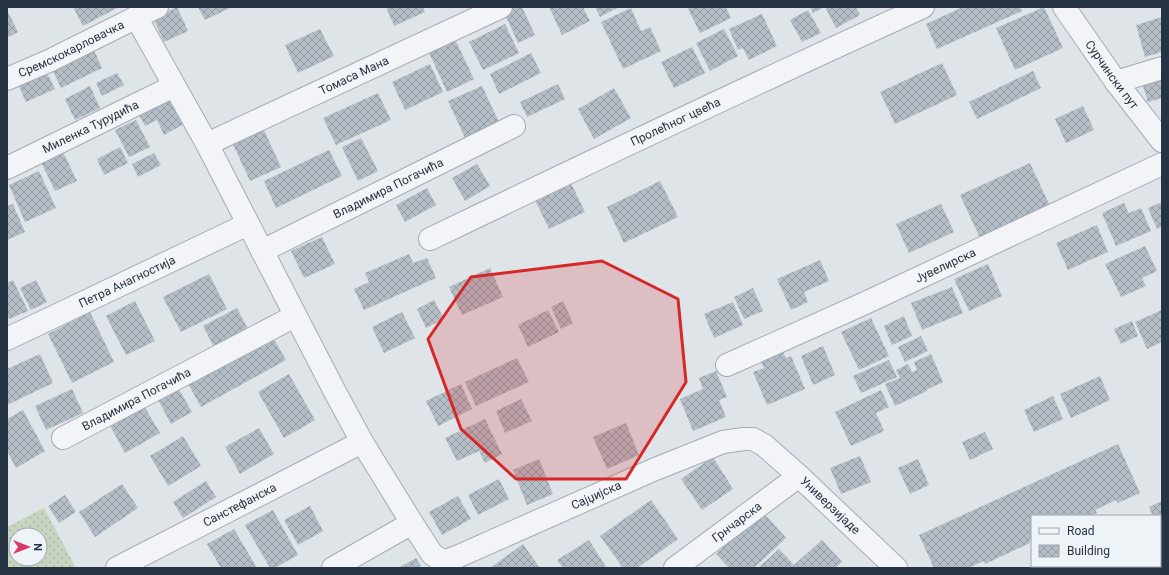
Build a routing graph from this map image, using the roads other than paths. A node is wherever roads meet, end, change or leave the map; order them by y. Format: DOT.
graph roads {
  1 [pos="157,7"];
  2 [pos="501,7"];
  3 [pos="923,7"];
  4 [pos="1064,7"];
  5 [pos="136,17"];
  6 [pos="1162,68"];
  7 [pos="7,79"];
  8 [pos="1116,82"];
  9 [pos="174,86"];
  10 [pos="514,126"];
  11 [pos="1162,141"];
  12 [pos="207,144"];
  13 [pos="1162,164"];
  14 [pos="7,168"];
  15 [pos="248,224"];
  16 [pos="430,239"];
  17 [pos="262,251"];
  18 [pos="295,316"];
  19 [pos="7,339"];
  20 [pos="727,365"];
  21 [pos="63,438"];
  22 [pos="362,442"];
  23 [pos="764,445"];
  24 [pos="799,476"];
  25 [pos="412,522"];
  26 [pos="117,568"];
  27 [pos="333,568"];
  28 [pos="675,568"];
  29 [pos="896,568"];
  1 -- 5 [label="street, Сремскокарловачка"];
  2 -- 12 [label="street, Томаса Мана"];
  3 -- 16 [label="street, Пролећног цвећа"];
  4 -- 8 [label="street, Сурчински пут"];
  5 -- 7 [label="street, Сремскокарловачка"];
  5 -- 9 [label="street"];
  6 -- 8 [label="street"];
  8 -- 11 [label="street, Сурчински пут"];
  9 -- 12 [label="street"];
  9 -- 14 [label="street, Миленка Турудића"];
  10 -- 17 [label="street, Владимира Погачића"];
  12 -- 15 [label="street"];
  13 -- 20 [label="street, Јувелирска"];
  15 -- 17 [label="street"];
  15 -- 19 [label="street, Петра Анагностија"];
  17 -- 18 [label="street"];
  18 -- 21 [label="street, Владимира Погачића"];
  18 -- 22 [label="street"];
  22 -- 25 [label="street"];
  22 -- 26 [label="street, Санстефанска"];
  23 -- 24 [label="street, Универзијаде"];
  23 -- 25 [label="street, Сајџијска"];
  24 -- 28 [label="street, Грнчарска"];
  24 -- 29 [label="street, Универзијаде"];
  25 -- 27 [label="street"];
}
